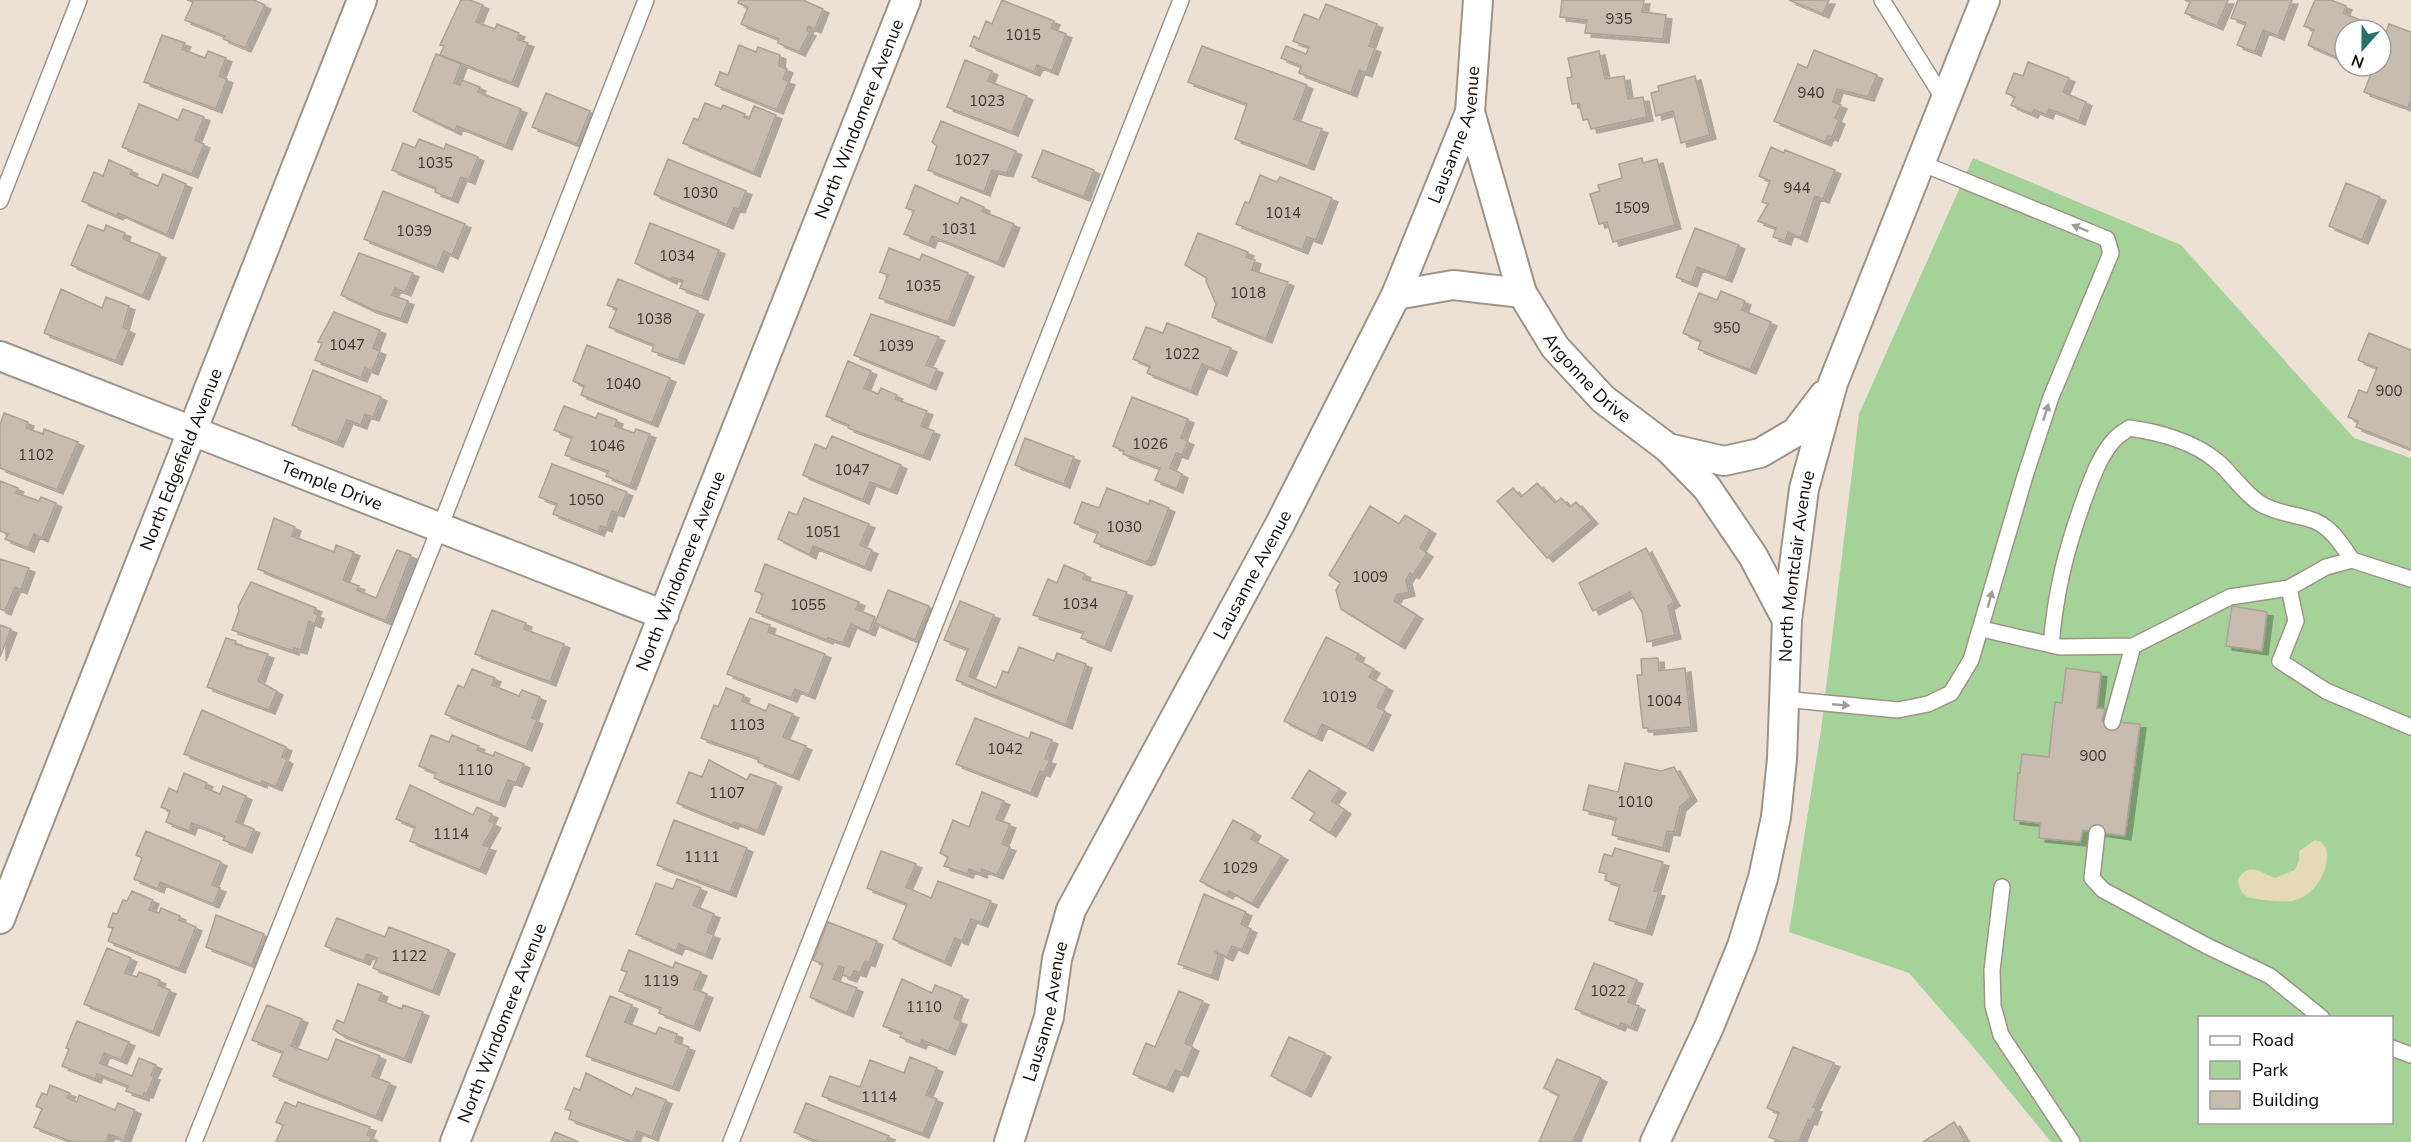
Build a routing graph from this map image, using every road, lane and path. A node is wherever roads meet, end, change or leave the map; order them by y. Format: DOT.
graph roads {
  1 [pos="79,0"];
  2 [pos="362,0"];
  3 [pos="646,0"];
  4 [pos="906,0"];
  5 [pos="1181,0"];
  6 [pos="1478,0"];
  7 [pos="1882,0"];
  8 [pos="1984,0"];
  9 [pos="1945,100"];
  10 [pos="1470,112"];
  11 [pos="1921,163"];
  12 [pos="0,201"];
  13 [pos="1522,293"];
  14 [pos="1396,295"];
  15 [pos="0,356"];
  16 [pos="1833,383"];
  17 [pos="193,431"];
  18 [pos="1668,448"];
  19 [pos="440,527"];
  20 [pos="2352,560"];
  21 [pos="2411,579"];
  22 [pos="2289,588"];
  23 [pos="664,615"];
  24 [pos="1787,620"];
  25 [pos="1982,629"];
  26 [pos="2050,645"];
  27 [pos="2133,646"];
  28 [pos="1783,699"];
  29 [pos="2112,722"];
  30 [pos="2411,727"];
  31 [pos="2097,832"];
  32 [pos="2002,887"];
  33 [pos="0,919"];
  34 [pos="2321,1016"];
  35 [pos="2393,1049"];
  36 [pos="2411,1055"];
  37 [pos="194,1142"];
  38 [pos="455,1142"];
  39 [pos="731,1142"];
  40 [pos="1009,1142"];
  41 [pos="1655,1142"];
  42 [pos="2072,1142"];
  1 -- 12 [label="lane"];
  2 -- 17 [label="street, North Edgefield Avenue"];
  3 -- 19 [label="lane"];
  4 -- 23 [label="street, North Windomere Avenue"];
  5 -- 39 [label="lane"];
  6 -- 10 [label="street, Lausanne Avenue"];
  7 -- 9 [label="lane"];
  8 -- 9 [label="street, North Montclair Avenue"];
  9 -- 11 [label="street, North Montclair Avenue"];
  10 -- 13 [label="street, Argonne Drive"];
  10 -- 14 [label="street, Lausanne Avenue"];
  11 -- 16 [label="street, North Montclair Avenue"];
  25 -- 11 [label="lane, one-way"];
  13 -- 14 [label="street"];
  13 -- 18 [label="street, Argonne Drive"];
  14 -- 40 [label="street, Lausanne Avenue"];
  15 -- 17 [label="street, Temple Drive"];
  16 -- 18 [label="street, Argonne Drive"];
  16 -- 24 [label="street, North Montclair Avenue"];
  17 -- 19 [label="street, Temple Drive"];
  17 -- 33 [label="street, North Edgefield Avenue"];
  18 -- 24 [label="street, Argonne Drive"];
  19 -- 23 [label="street, Temple Drive"];
  19 -- 37 [label="lane"];
  20 -- 21 [label="lane"];
  20 -- 22 [label="lane"];
  20 -- 26 [label="lane"];
  22 -- 27 [label="lane"];
  22 -- 30 [label="lane"];
  23 -- 38 [label="street, North Windomere Avenue"];
  24 -- 28 [label="street, North Montclair Avenue"];
  25 -- 26 [label="lane"];
  28 -- 25 [label="lane, one-way"];
  26 -- 27 [label="lane"];
  27 -- 29 [label="lane"];
  28 -- 41 [label="street, North Montclair Avenue"];
  31 -- 34 [label="lane"];
  32 -- 42 [label="lane"];
  35 -- 36 [label="lane"];
}
